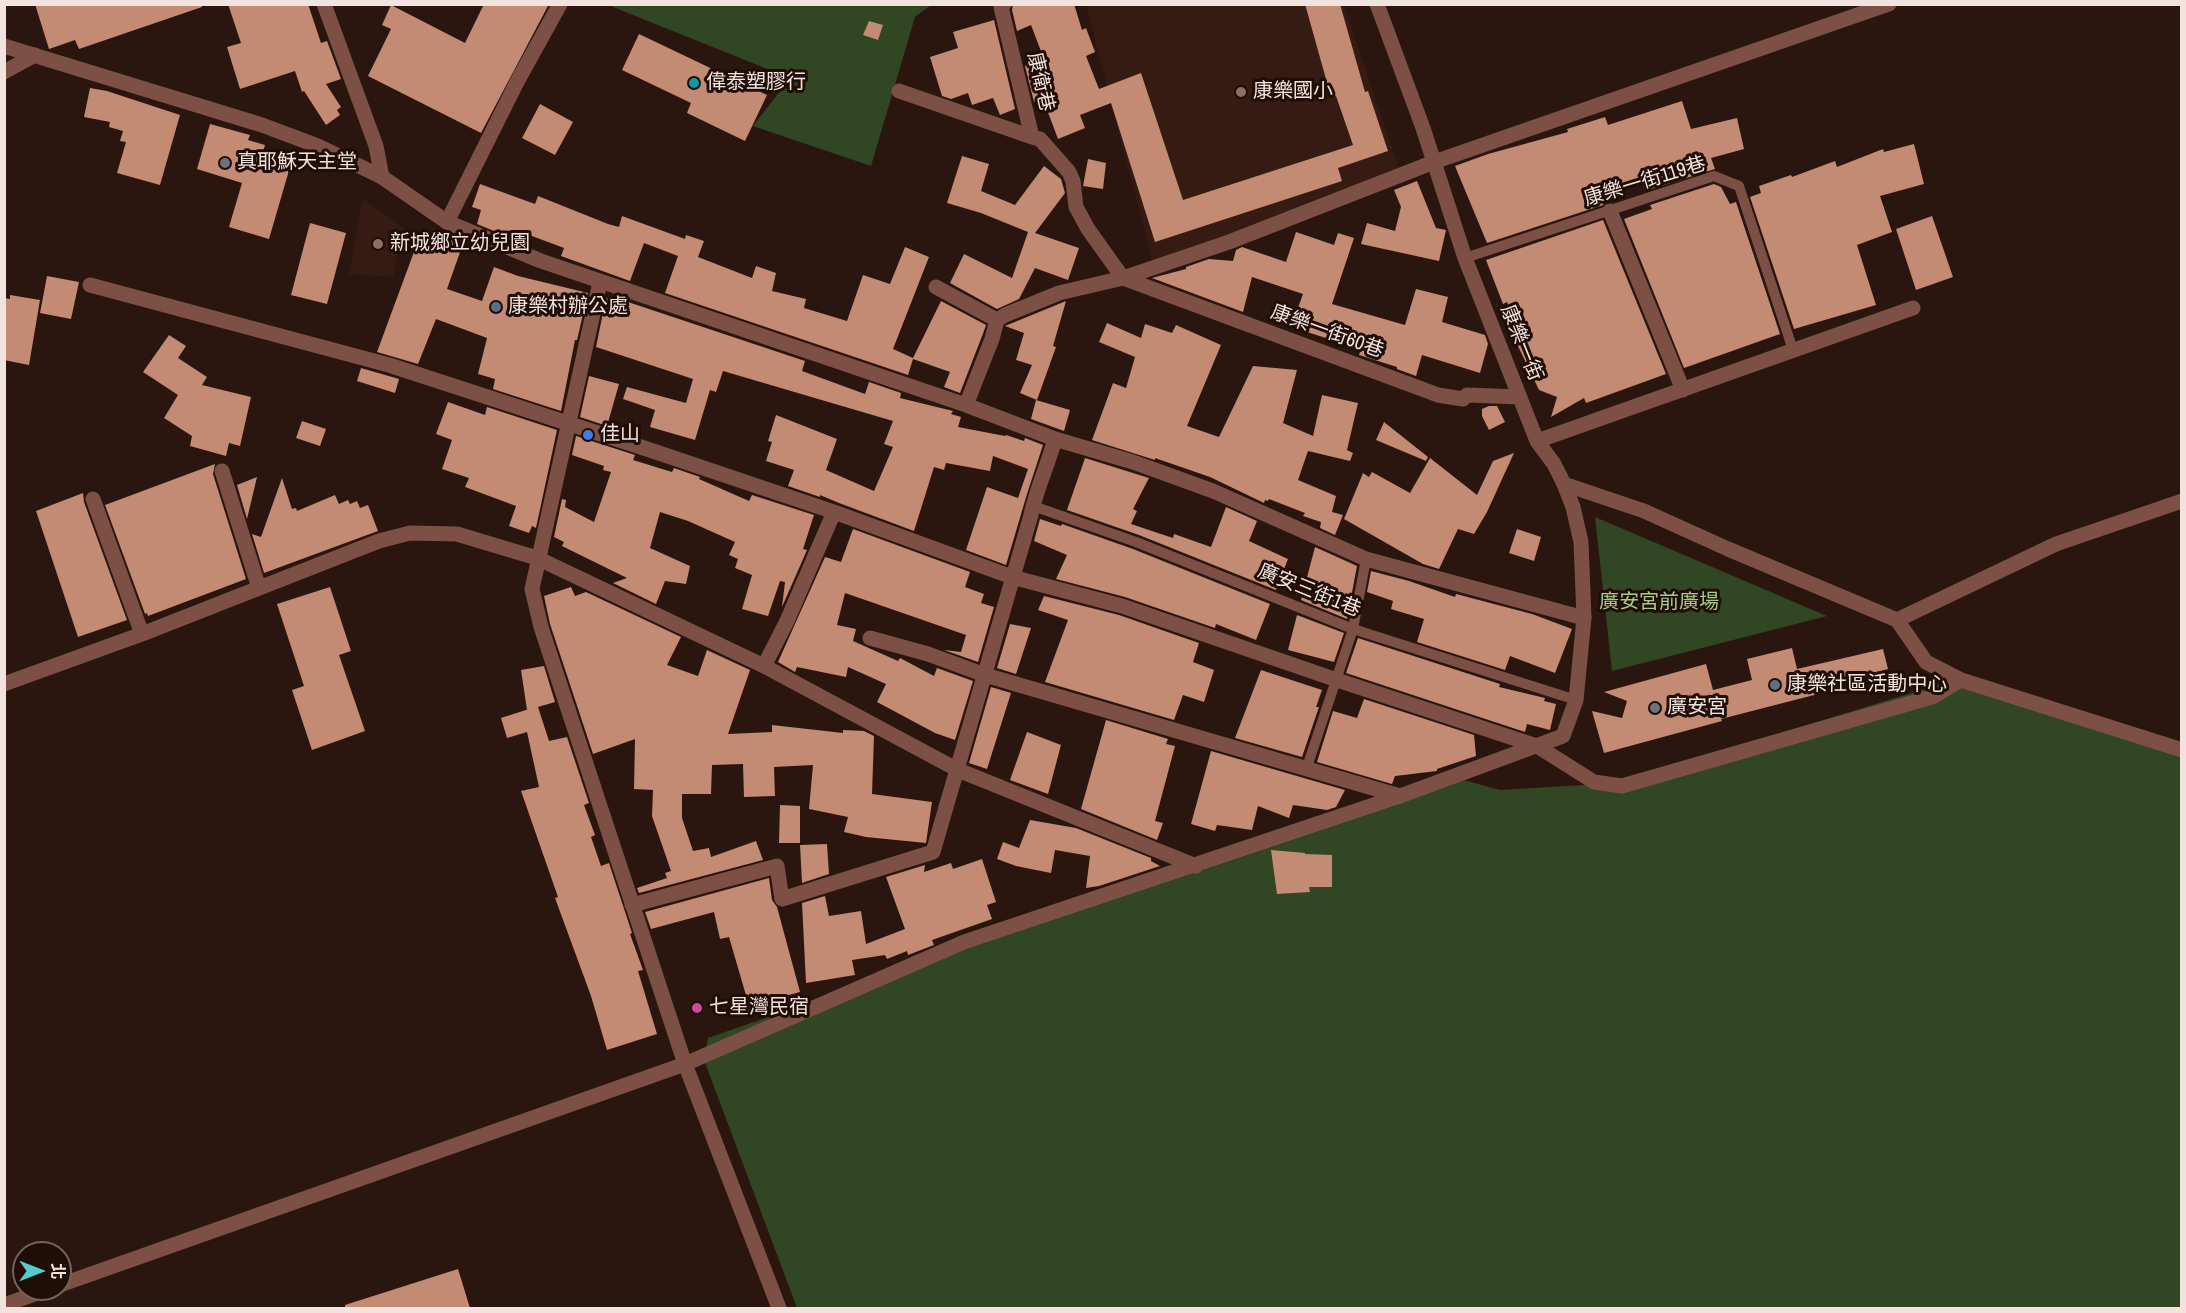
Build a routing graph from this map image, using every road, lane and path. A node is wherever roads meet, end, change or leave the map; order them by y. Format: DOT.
graph roads {
  1 [pos="324,4"];
  2 [pos="560,4"];
  3 [pos="1377,4"];
  4 [pos="1889,4"];
  5 [pos="1003,6"];
  6 [pos="4,46"];
  7 [pos="35,55"];
  8 [pos="4,72"];
  9 [pos="899,91"];
  10 [pos="1032,137"];
  11 [pos="1434,162"];
  12 [pos="382,177"];
  13 [pos="1610,211"];
  14 [pos="447,222"];
  15 [pos="1465,258"];
  16 [pos="1123,278"];
  17 [pos="600,282"];
  18 [pos="90,285"];
  19 [pos="936,287"];
  20 [pos="1913,308"];
  21 [pos="997,320"];
  22 [pos="1793,350"];
  23 [pos="1683,390"];
  24 [pos="1520,397"];
  25 [pos="966,405"];
  26 [pos="568,425"];
  27 [pos="1055,439"];
  28 [pos="1537,441"];
  29 [pos="222,471"];
  30 [pos="1564,484"];
  31 [pos="93,499"];
  32 [pos="2181,501"];
  33 [pos="1033,506"];
  34 [pos="834,512"];
  35 [pos="537,558"];
  36 [pos="1366,559"];
  37 [pos="1012,577"];
  38 [pos="260,588"];
  39 [pos="1584,618"];
  40 [pos="1897,620"];
  41 [pos="1353,629"];
  42 [pos="142,634"];
  43 [pos="870,638"];
  44 [pos="764,666"];
  45 [pos="985,675"];
  46 [pos="1337,680"];
  47 [pos="1961,680"];
  48 [pos="4,684"];
  49 [pos="1576,700"];
  50 [pos="1537,746"];
  51 [pos="2181,750"];
  52 [pos="958,770"];
  53 [pos="1306,770"];
  54 [pos="1400,796"];
  55 [pos="1196,866"];
  56 [pos="632,905"];
  57 [pos="685,1064"];
  58 [pos="72,1281"];
  59 [pos="778,1308"];
  1 -- 12 [label="street"];
  2 -- 14 [label="street"];
  3 -- 11 [label="street, 康樂一街"];
  4 -- 11 [label="street"];
  5 -- 10 [label="street, 康衛巷"];
  6 -- 7 [label="street"];
  7 -- 8 [label="street"];
  7 -- 12 [label="street"];
  9 -- 10 [label="street"];
  10 -- 16 [label="street, 康衛巷"];
  11 -- 15 [label="street, 康樂一街"];
  11 -- 16 [label="street"];
  12 -- 14 [label="street"];
  13 -- 15 [label="lane, 康樂一街119巷"];
  13 -- 22 [label="lane, 康樂一街119巷"];
  13 -- 23 [label="street"];
  14 -- 17 [label="street"];
  15 -- 24 [label="street, 康樂一街"];
  16 -- 21 [label="street"];
  16 -- 24 [label="street, 康樂一街60巷"];
  17 -- 25 [label="street"];
  17 -- 26 [label="street"];
  18 -- 26 [label="street"];
  19 -- 21 [label="street"];
  20 -- 22 [label="street"];
  21 -- 25 [label="street"];
  22 -- 23 [label="street"];
  23 -- 28 [label="street"];
  24 -- 28 [label="street, 康樂一街"];
  25 -- 27 [label="street"];
  26 -- 34 [label="street"];
  26 -- 35 [label="street"];
  27 -- 33 [label="street"];
  27 -- 36 [label="street"];
  28 -- 30 [label="street, 康樂一街"];
  29 -- 38 [label="street"];
  30 -- 39 [label="street, 康樂一街"];
  30 -- 40 [label="street"];
  31 -- 42 [label="street"];
  32 -- 40 [label="street"];
  33 -- 37 [label="street"];
  33 -- 41 [label="lane, 廣安三街1巷"];
  34 -- 37 [label="street"];
  34 -- 44 [label="street"];
  35 -- 38 [label="street"];
  35 -- 44 [label="street"];
  35 -- 56 [label="street"];
  36 -- 39 [label="street"];
  36 -- 41 [label="lane"];
  37 -- 45 [label="street"];
  37 -- 46 [label="street"];
  38 -- 42 [label="street"];
  39 -- 49 [label="street, 康樂一街"];
  40 -- 47 [label="street"];
  41 -- 46 [label="lane"];
  41 -- 49 [label="lane, 廣安三街1巷"];
  42 -- 48 [label="street"];
  43 -- 45 [label="street"];
  44 -- 52 [label="street"];
  45 -- 52 [label="street"];
  45 -- 53 [label="street"];
  46 -- 50 [label="street"];
  46 -- 53 [label="lane"];
  47 -- 50 [label="street"];
  47 -- 51 [label="street"];
  49 -- 50 [label="street, 康樂一街"];
  50 -- 54 [label="street, 康樂一街"];
  52 -- 55 [label="street"];
  52 -- 56 [label="street"];
  53 -- 54 [label="street"];
  54 -- 55 [label="street, 康樂一街"];
  55 -- 57 [label="street, 康樂一街"];
  56 -- 57 [label="street"];
  57 -- 58 [label="street, 康樂一街"];
  57 -- 59 [label="street"];
}
